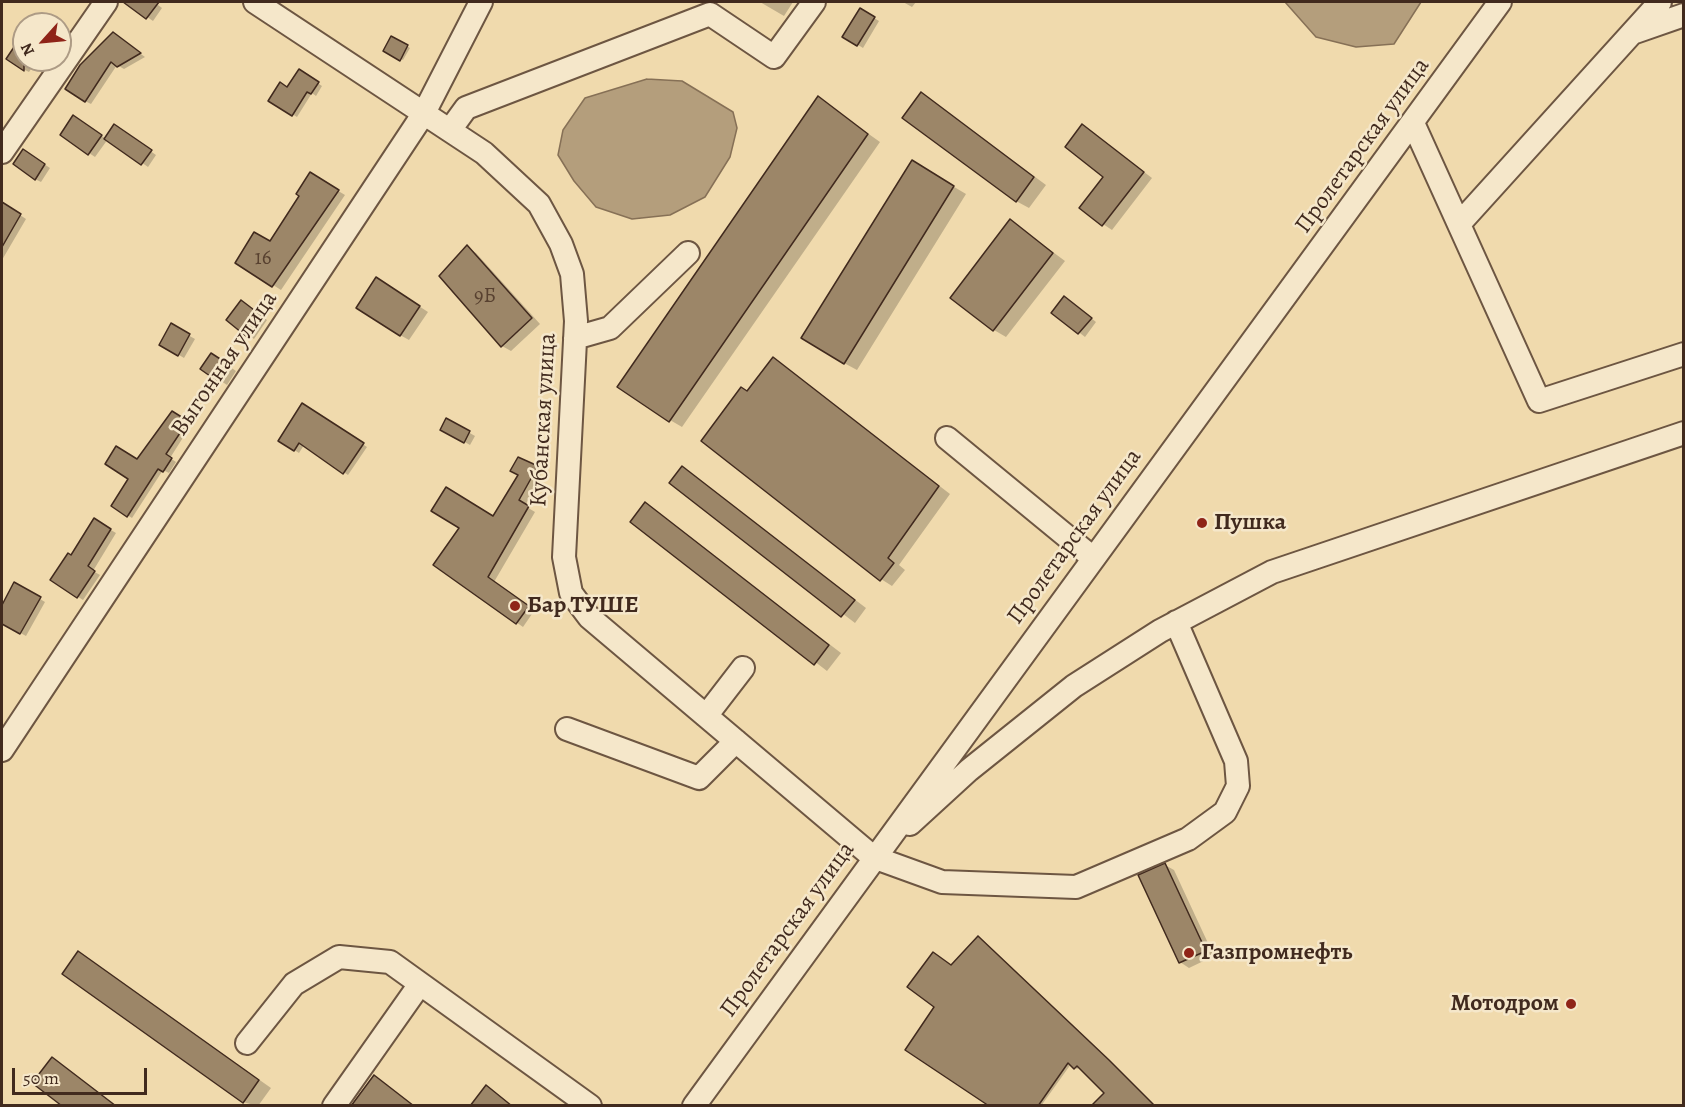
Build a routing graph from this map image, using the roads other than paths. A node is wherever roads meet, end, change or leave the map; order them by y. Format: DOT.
graph roads {
  1 [pos="106,2"];
  2 [pos="255,2"];
  3 [pos="481,2"];
  4 [pos="813,2"];
  5 [pos="1500,2"];
  6 [pos="1660,2"];
  7 [pos="1683,15"];
  8 [pos="1631,34"];
  9 [pos="424,113"];
  10 [pos="1413,123"];
  11 [pos="450,130"];
  12 [pos="2,152"];
  13 [pos="1459,224"];
  14 [pos="688,253"];
  15 [pos="575,338"];
  16 [pos="1683,354"];
  17 [pos="1683,433"];
  18 [pos="947,438"];
  19 [pos="1093,558"];
  20 [pos="1176,622"];
  21 [pos="743,668"];
  22 [pos="706,716"];
  23 [pos="567,729"];
  24 [pos="736,741"];
  25 [pos="4,743"];
  26 [pos="873,857"];
  27 [pos="420,984"];
  28 [pos="247,1043"];
  29 [pos="333,1106"];
  30 [pos="590,1106"];
  31 [pos="694,1106"];
  1 -- 12 [label="street"];
  2 -- 9 [label="street, Кубанская улица"];
  3 -- 9 [label="street, Выгонная улица"];
  4 -- 11 [label="street"];
  5 -- 10 [label="street, Пролетарская улица"];
  6 -- 8 [label="street"];
  7 -- 8 [label="street"];
  8 -- 13 [label="street"];
  9 -- 11 [label="street, Кубанская улица"];
  9 -- 25 [label="street, Выгонная улица"];
  10 -- 13 [label="street"];
  10 -- 19 [label="street, Пролетарская улица"];
  11 -- 15 [label="street, Кубанская улица"];
  13 -- 16 [label="street"];
  14 -- 15 [label="street"];
  15 -- 22 [label="street, Кубанская улица"];
  17 -- 20 [label="street"];
  18 -- 19 [label="street"];
  19 -- 26 [label="street, Пролетарская улица"];
  20 -- 26 [label="street"];
  20 -- 26 [label="street"];
  21 -- 22 [label="street"];
  22 -- 24 [label="street, Кубанская улица"];
  23 -- 24 [label="street"];
  24 -- 26 [label="street, Кубанская улица"];
  26 -- 31 [label="street, Пролетарская улица"];
  27 -- 28 [label="street"];
  27 -- 29 [label="street"];
  27 -- 30 [label="street"];
}
